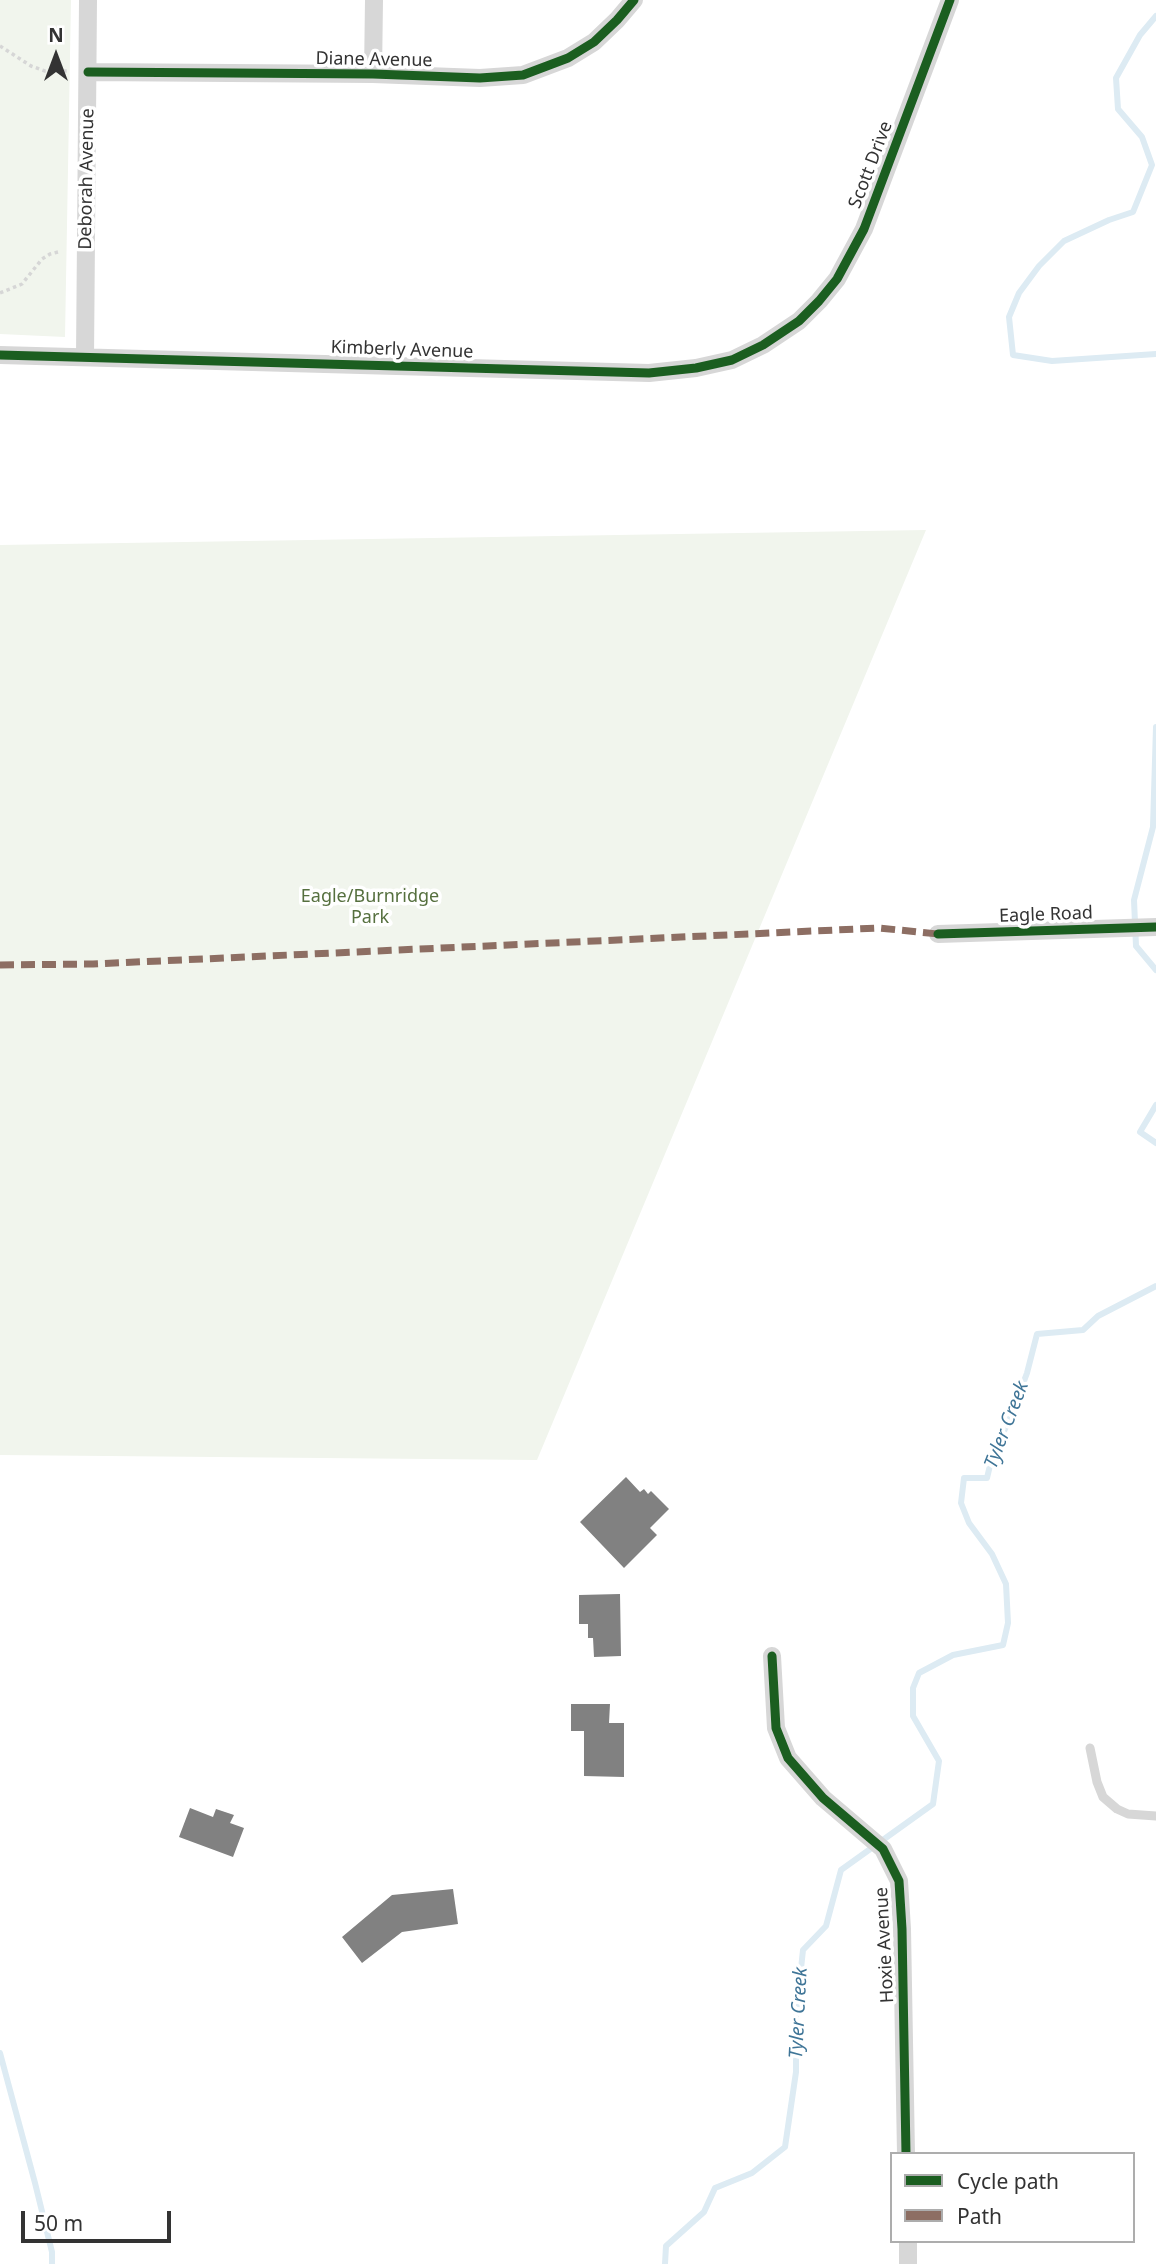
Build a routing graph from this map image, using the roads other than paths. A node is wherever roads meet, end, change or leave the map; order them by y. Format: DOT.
graph roads {
  1 [pos="88,0"];
  2 [pos="374,0"];
  3 [pos="634,0"];
  4 [pos="950,0"];
  5 [pos="88,72"];
  6 [pos="373,74"];
  7 [pos="793,325"];
  8 [pos="0,355"];
  9 [pos="85,357"];
  10 [pos="1156,926"];
  11 [pos="938,934"];
  12 [pos="772,1656"];
  13 [pos="1090,1748"];
  14 [pos="1156,1816"];
  15 [pos="906,2152"];
  16 [pos="908,2243"];
  17 [pos="908,2264"];
  1 -- 5 [label="street, Deborah Avenue"];
  2 -- 6 [label="street"];
  3 -- 6 [label="street, Diane Avenue"];
  4 -- 7 [label="street, Scott Drive"];
  5 -- 6 [label="street, Diane Avenue"];
  5 -- 9 [label="street, Deborah Avenue"];
  7 -- 9 [label="street, Kimberly Avenue"];
  8 -- 9 [label="street, Kimberly Avenue"];
  10 -- 11 [label="street, Eagle Road"];
  12 -- 15 [label="street, Hoxie Avenue"];
  13 -- 14 [label="lane"];
  16 -- 17 [label="street"];
}
